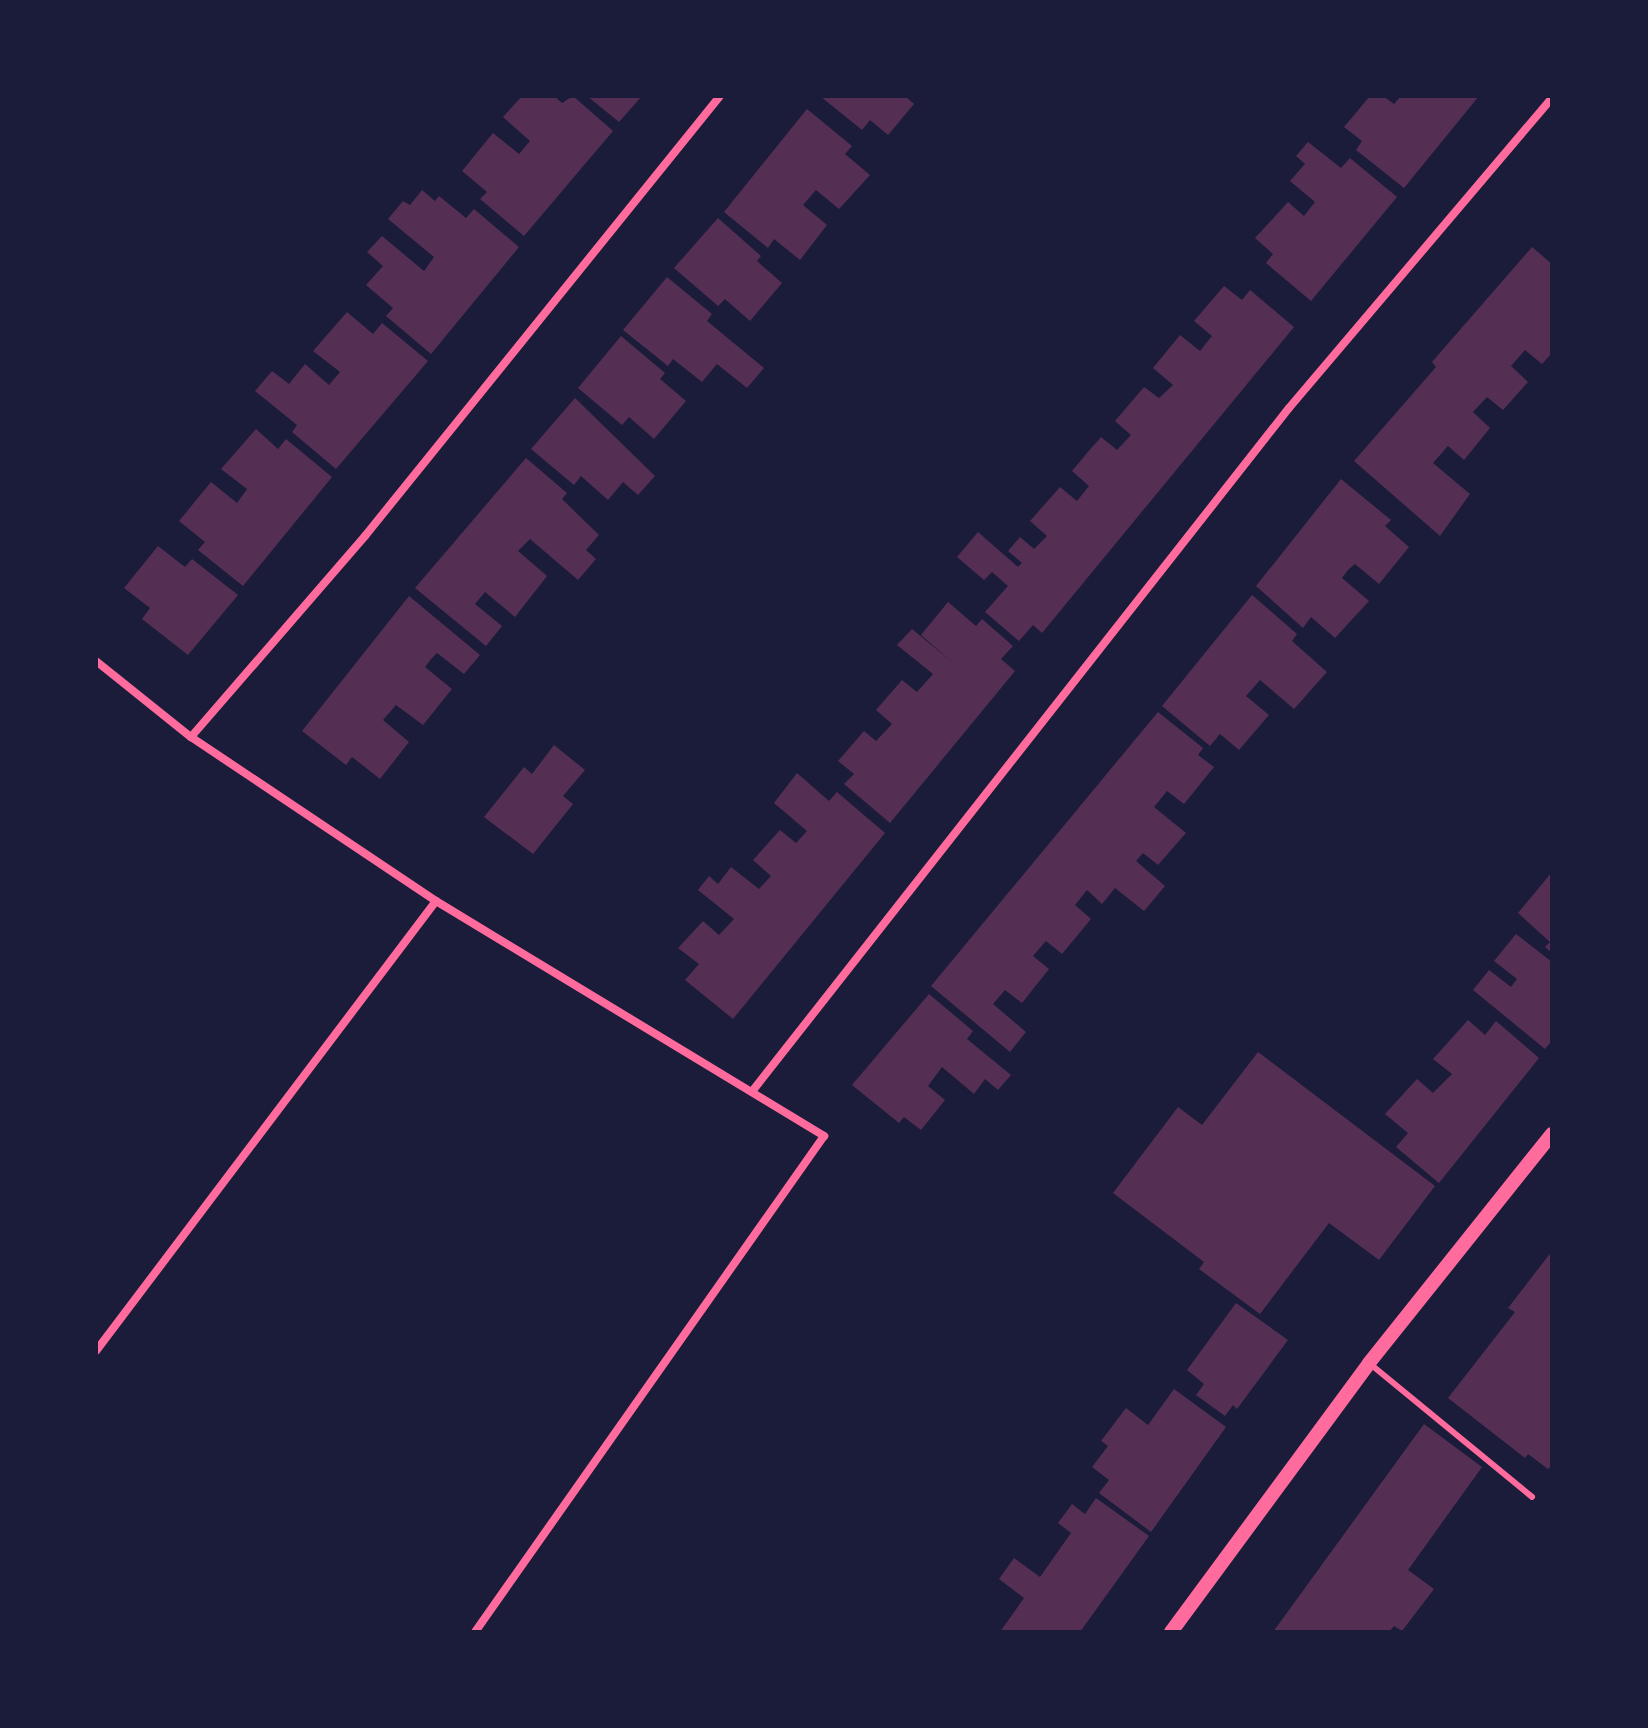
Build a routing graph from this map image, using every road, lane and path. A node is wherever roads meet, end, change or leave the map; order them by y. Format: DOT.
graph roads {
  1 [pos="720,96"];
  2 [pos="1552,98"];
  3 [pos="96,661"];
  4 [pos="191,737"];
  5 [pos="436,901"];
  6 [pos="754,1089"];
  7 [pos="1552,1136"];
  8 [pos="96,1351"];
  9 [pos="1369,1363"];
  10 [pos="1532,1497"];
  11 [pos="475,1632"];
  12 [pos="1171,1632"];
  1 -- 4 [label="street"];
  2 -- 6 [label="street"];
  3 -- 4 [label="street"];
  4 -- 5 [label="street"];
  5 -- 6 [label="street"];
  5 -- 8 [label="street"];
  6 -- 11 [label="street"];
  7 -- 9 [label="street"];
  9 -- 10 [label="lane"];
  9 -- 12 [label="street"];
}
